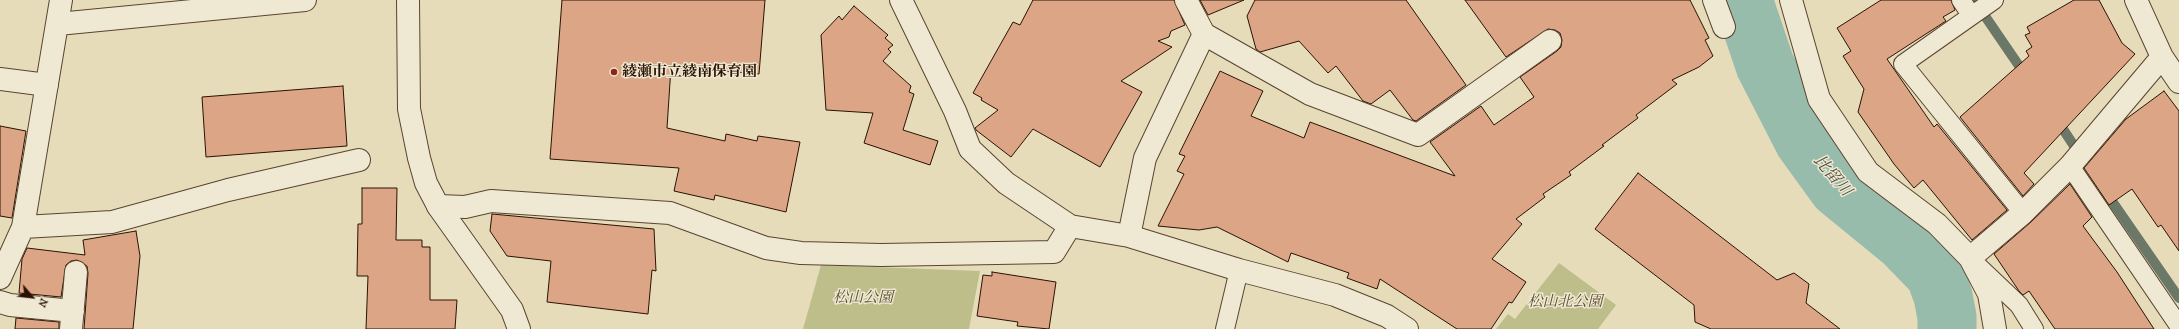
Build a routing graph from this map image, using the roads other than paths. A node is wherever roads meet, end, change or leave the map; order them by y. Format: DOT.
graph roads {
  1 [pos="61,0"];
  2 [pos="305,0"];
  3 [pos="408,0"];
  4 [pos="901,0"];
  5 [pos="1186,0"];
  6 [pos="1714,0"];
  7 [pos="1791,0"];
  8 [pos="1961,0"];
  9 [pos="1994,0"];
  10 [pos="2136,0"];
  11 [pos="1971,16"];
  12 [pos="58,24"];
  13 [pos="1724,27"];
  14 [pos="1204,34"];
  15 [pos="1550,41"];
  16 [pos="2162,57"];
  17 [pos="0,79"];
  18 [pos="2179,82"];
  19 [pos="47,85"];
  20 [pos="359,160"];
  21 [pos="2070,166"];
  22 [pos="438,206"];
  23 [pos="2023,213"];
  24 [pos="1070,226"];
  25 [pos="23,227"];
  26 [pos="1129,236"];
  27 [pos="1970,258"];
  28 [pos="1239,270"];
  29 [pos="76,272"];
  30 [pos="0,278"];
  31 [pos="0,302"];
  32 [pos="72,320"];
  33 [pos="2179,326"];
  34 [pos="519,329"];
  35 [pos="1225,329"];
  36 [pos="1407,329"];
  37 [pos="1995,329"];
  38 [pos="2034,329"];
  1 -- 12 [label="street"];
  2 -- 12 [label="street"];
  3 -- 22 [label="street"];
  4 -- 24 [label="street"];
  5 -- 14 [label="street"];
  6 -- 13 [label="street"];
  7 -- 27 [label="street"];
  8 -- 11 [label="lane"];
  9 -- 11 [label="lane"];
  10 -- 16 [label="street"];
  11 -- 23 [label="lane"];
  12 -- 19 [label="street"];
  14 -- 15 [label="street"];
  14 -- 26 [label="street"];
  16 -- 18 [label="street"];
  16 -- 21 [label="street"];
  17 -- 19 [label="street"];
  19 -- 25 [label="street"];
  20 -- 25 [label="street"];
  21 -- 23 [label="street"];
  21 -- 33 [label="lane"];
  22 -- 24 [label="street"];
  22 -- 34 [label="street"];
  23 -- 27 [label="street"];
  24 -- 26 [label="street"];
  25 -- 30 [label="street"];
  26 -- 28 [label="street"];
  27 -- 37 [label="street"];
  27 -- 38 [label="lane"];
  28 -- 35 [label="lane"];
  28 -- 36 [label="street"];
  29 -- 32 [label="street"];
  31 -- 32 [label="street"];
}
